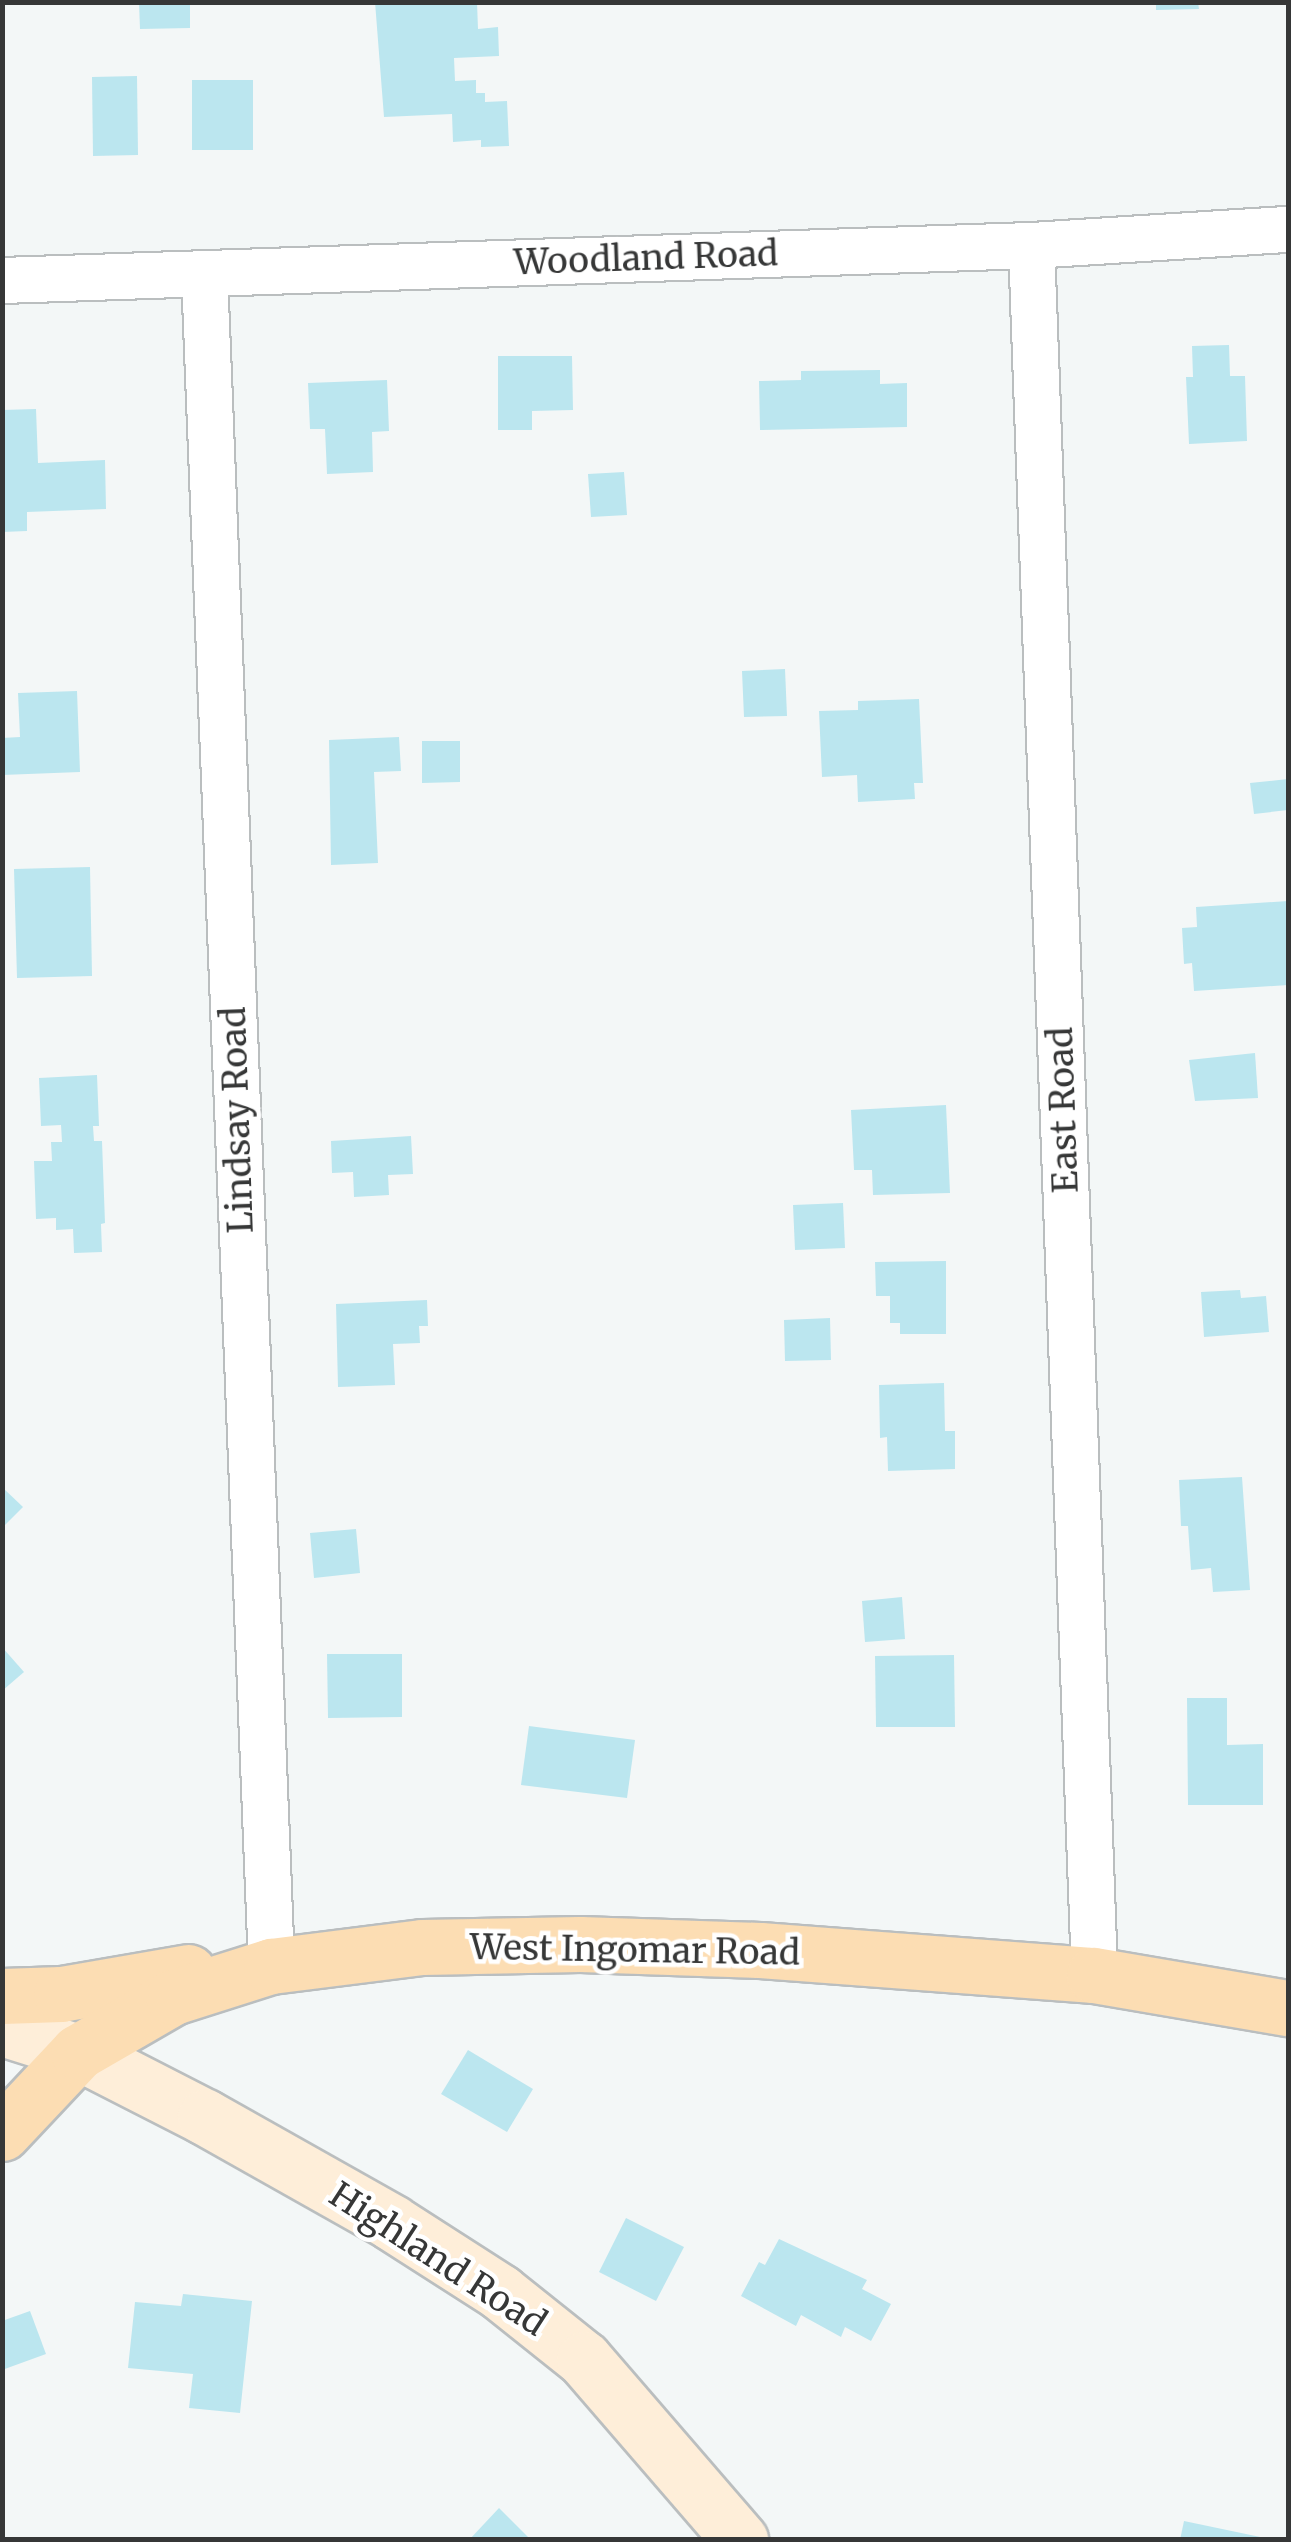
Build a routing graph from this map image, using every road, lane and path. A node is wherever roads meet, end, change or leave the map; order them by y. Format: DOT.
graph roads {
  1 [pos="1288,229"];
  2 [pos="1031,245"];
  3 [pos="204,274"];
  4 [pos="2,280"];
  5 [pos="271,1966"];
  6 [pos="1094,1975"];
  7 [pos="2,1996"];
  8 [pos="1288,2008"];
  9 [pos="2,2028"];
  10 [pos="78,2052"];
  11 [pos="2,2133"];
  12 [pos="740,2540"];
  1 -- 2 [label="street, Woodland Road"];
  2 -- 3 [label="street, Woodland Road"];
  2 -- 6 [label="street, East Road"];
  3 -- 4 [label="street, Woodland Road"];
  3 -- 5 [label="street, Lindsay Road"];
  5 -- 6 [label="main road, West Ingomar Road"];
  5 -- 7 [label="main road"];
  5 -- 10 [label="main road, West Ingomar Road"];
  6 -- 8 [label="main road, West Ingomar Road"];
  9 -- 10 [label="street"];
  10 -- 11 [label="main road, West Ingomar Road"];
  10 -- 12 [label="street, Highland Road"];
}
